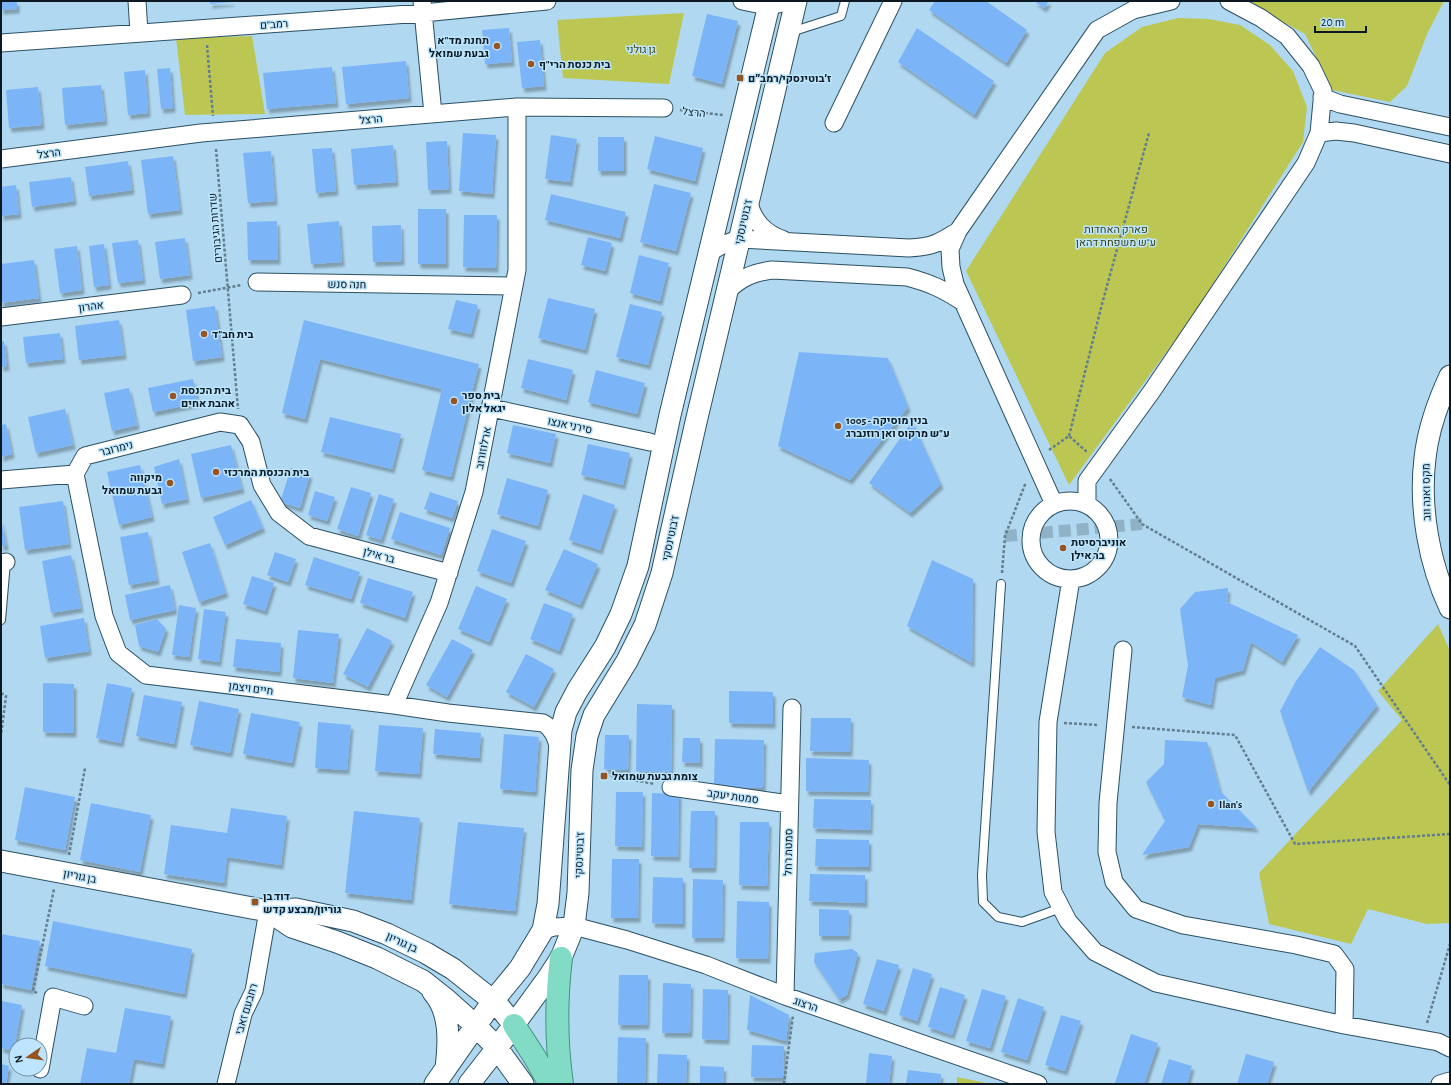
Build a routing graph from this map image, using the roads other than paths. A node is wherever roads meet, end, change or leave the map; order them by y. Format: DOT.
graph roads {
  1 [pos="137,1"];
  2 [pos="547,1"];
  3 [pos="742,1"];
  4 [pos="795,1"];
  5 [pos="845,1"];
  6 [pos="893,1"];
  7 [pos="1171,1"];
  8 [pos="1229,1"];
  9 [pos="769,4"];
  10 [pos="1131,6"];
  11 [pos="423,7"];
  12 [pos="139,33"];
  13 [pos="788,33"];
  14 [pos="1,43"];
  15 [pos="1322,97"];
  16 [pos="517,107"];
  17 [pos="664,108"];
  18 [pos="432,114"];
  19 [pos="834,123"];
  20 [pos="1450,127"];
  21 [pos="1319,133"];
  22 [pos="1450,154"];
  23 [pos="1,159"];
  24 [pos="748,200"];
  25 [pos="958,232"];
  26 [pos="739,239"];
  27 [pos="789,242"];
  28 [pos="710,252"];
  29 [pos="256,282"];
  30 [pos="514,286"];
  31 [pos="726,292"];
  32 [pos="182,295"];
  33 [pos="963,302"];
  34 [pos="1,317"];
  35 [pos="1450,376"];
  36 [pos="491,408"];
  37 [pos="650,442"];
  38 [pos="75,474"];
  39 [pos="1,480"];
  40 [pos="1054,504"];
  41 [pos="1087,504"];
  42 [pos="309,536"];
  43 [pos="3,563"];
  44 [pos="449,573"];
  45 [pos="1071,579"];
  46 [pos="1001,584"];
  47 [pos="1450,608"];
  48 [pos="1,620"];
  49 [pos="1123,650"];
  50 [pos="394,705"];
  51 [pos="792,708"];
  52 [pos="559,750"];
  53 [pos="671,787"];
  54 [pos="789,804"];
  55 [pos="1,862"];
  56 [pos="1061,908"];
  57 [pos="268,910"];
  58 [pos="574,926"];
  59 [pos="543,930"];
  60 [pos="561,958"];
  61 [pos="520,968"];
  62 [pos="423,981"];
  63 [pos="473,984"];
  64 [pos="790,998"];
  65 [pos="493,1001"];
  66 [pos="84,1006"];
  67 [pos="514,1025"];
  68 [pos="1344,1025"];
  69 [pos="476,1026"];
  70 [pos="46,1037"];
  71 [pos="497,1048"];
  72 [pos="1450,1048"];
  73 [pos="440,1077"];
  74 [pos="1450,1081"];
  75 [pos="226,1084"];
  76 [pos="469,1084"];
  77 [pos="523,1084"];
  78 [pos="550,1084"];
  79 [pos="562,1084"];
  80 [pos="1038,1084"];
  81 [pos="1440,1084"];
  1 -- 12 [label="street"];
  2 -- 11 [label="street, רמב\"ם"];
  3 -- 9 [label="street"];
  4 -- 9 [label="street"];
  4 -- 13 [label="street, ז'בוטינסקי"];
  5 -- 13 [label="lane"];
  6 -- 19 [label="street"];
  7 -- 10 [label="street"];
  8 -- 15 [label="street"];
  9 -- 28 [label="street"];
  10 -- 25 [label="street"];
  11 -- 12 [label="street, רמב\"ם"];
  11 -- 18 [label="street"];
  12 -- 14 [label="street, רמב\"ם"];
  13 -- 24 [label="street, ז'בוטינסקי"];
  15 -- 20 [label="street"];
  15 -- 21 [label="street"];
  16 -- 17 [label="street, הרצל"];
  16 -- 18 [label="street, הרצל"];
  16 -- 30 [label="street, ארלוזורוב"];
  18 -- 23 [label="street, הרצל"];
  21 -- 22 [label="street"];
  21 -- 41 [label="street"];
  24 -- 26 [label="street, ז'בוטינסקי"];
  24 -- 27 [label="street"];
  25 -- 27 [label="street"];
  25 -- 33 [label="street"];
  26 -- 27 [label="street"];
  26 -- 28 [label="street"];
  26 -- 31 [label="street, ז'בוטינסקי"];
  28 -- 52 [label="street"];
  29 -- 30 [label="street, חנה סנש"];
  30 -- 36 [label="street, ארלוזורוב"];
  31 -- 33 [label="street"];
  31 -- 58 [label="street, ז'בוטינסקי"];
  32 -- 34 [label="street, אהרון"];
  33 -- 40 [label="street"];
  35 -- 47 [label="street, מקס ואנה ווב"];
  36 -- 37 [label="street, סירני אנצו"];
  36 -- 44 [label="street, ארלוזורוב"];
  38 -- 39 [label="street"];
  38 -- 42 [label="street, נימרובר"];
  38 -- 50 [label="street, חיים ויצמן"];
  40 -- 41 [label="street"];
  40 -- 45 [label="street"];
  41 -- 45 [label="street"];
  42 -- 44 [label="street, בר אילן"];
  43 -- 48 [label="lane"];
  44 -- 50 [label="street, ארלוזורוב"];
  45 -- 56 [label="street"];
  46 -- 56 [label="lane"];
  49 -- 68 [label="street"];
  50 -- 52 [label="street, חיים ויצמן"];
  51 -- 54 [label="street, סמטת רחל"];
  52 -- 59 [label="street"];
  53 -- 54 [label="street, סמטת יעקב"];
  54 -- 64 [label="street, סמטת רחל"];
  55 -- 57 [label="street, בן גוריון"];
  56 -- 68 [label="street"];
  57 -- 62 [label="street, בן גוריון"];
  57 -- 63 [label="street, בן גוריון"];
  57 -- 75 [label="street, רחבעם זאבי"];
  58 -- 59 [label="street, הרצוג"];
  58 -- 60 [label="street, ז'בוטינסקי"];
  58 -- 64 [label="street, הרצוג"];
  59 -- 61 [label="street"];
  60 -- 67 [label="street, ז'בוטינסקי"];
  60 -- 79 [label="highway"];
  61 -- 63 [label="street"];
  61 -- 65 [label="street"];
  62 -- 69 [label="street, בן גוריון"];
  62 -- 73 [label="street"];
  63 -- 65 [label="street, בן גוריון"];
  64 -- 80 [label="street, הרצוג"];
  65 -- 67 [label="street, בן גוריון"];
  65 -- 69 [label="street"];
  66 -- 70 [label="street"];
  67 -- 71 [label="street, ז'בוטינסקי"];
  67 -- 78 [label="highway"];
  68 -- 72 [label="street"];
  69 -- 71 [label="street, בן גוריון"];
  69 -- 73 [label="street"];
  71 -- 76 [label="street, ז'בוטינסקי"];
  71 -- 77 [label="street, בן גוריון"];
  74 -- 81 [label="street"];
}
